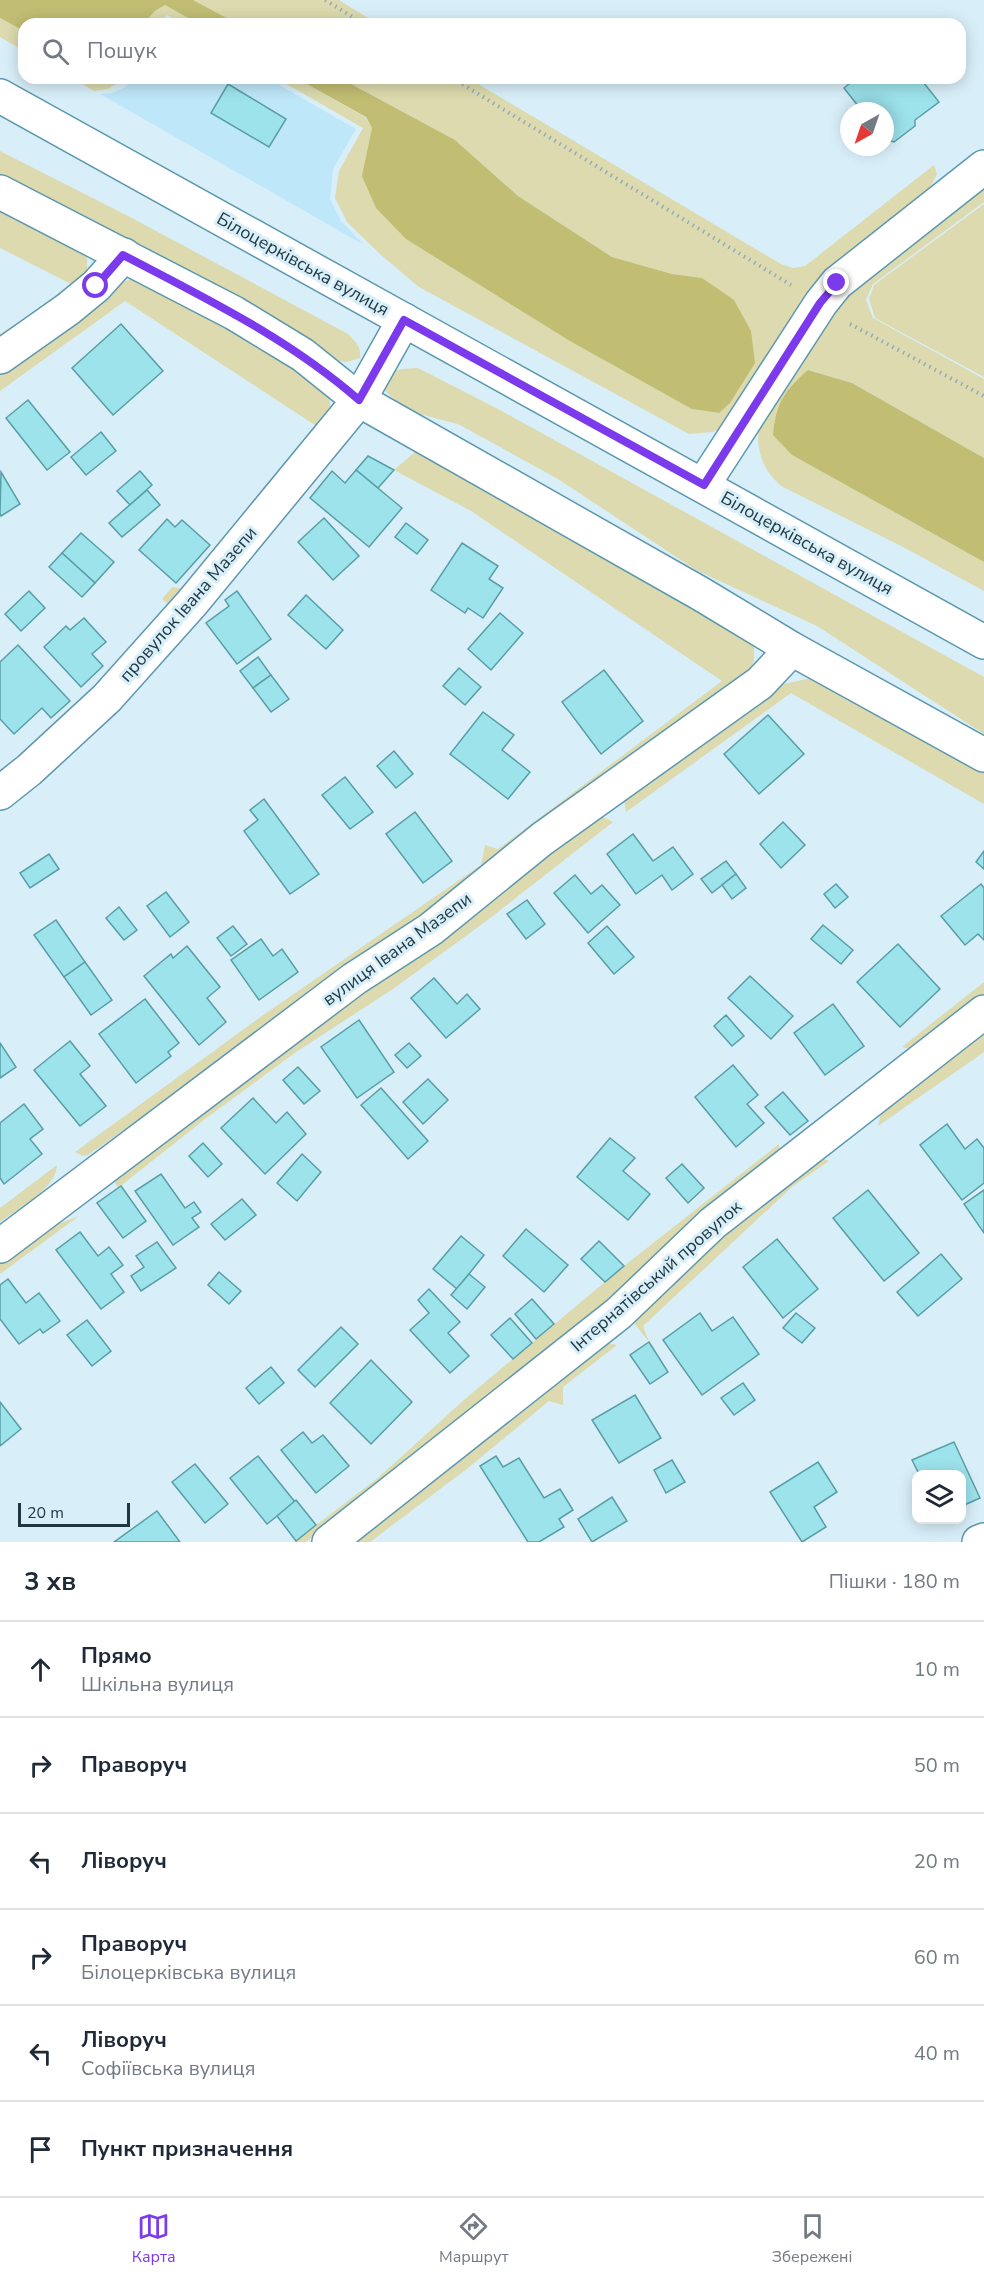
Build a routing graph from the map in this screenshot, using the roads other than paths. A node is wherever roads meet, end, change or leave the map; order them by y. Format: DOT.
graph roads {
  1 [pos="0,96"];
  2 [pos="984,167"];
  3 [pos="0,192"];
  4 [pos="123,255"];
  5 [pos="404,320"];
  6 [pos="0,357"];
  7 [pos="359,400"];
  8 [pos="704,485"];
  9 [pos="984,642"];
  10 [pos="792,649"];
  11 [pos="984,755"];
  12 [pos="0,793"];
  13 [pos="984,1012"];
  14 [pos="0,1246"];
  15 [pos="984,1540"];
  16 [pos="329,1542"];
  17 [pos="980,1542"];
  1 -- 5 [label="street, Білоцерківська вулиця"];
  2 -- 8 [label="street"];
  3 -- 4 [label="street"];
  4 -- 6 [label="street"];
  4 -- 7 [label="street"];
  5 -- 7 [label="street, провулок Івана Мазепи"];
  5 -- 8 [label="street, Білоцерківська вулиця"];
  7 -- 10 [label="street"];
  7 -- 12 [label="street, провулок Івана Мазепи"];
  8 -- 9 [label="street, Білоцерківська вулиця"];
  10 -- 11 [label="street"];
  10 -- 14 [label="street, вулиця Івана Мазепи"];
  13 -- 16 [label="street, Інтернатівський провулок"];
  15 -- 17 [label="street"];
}
